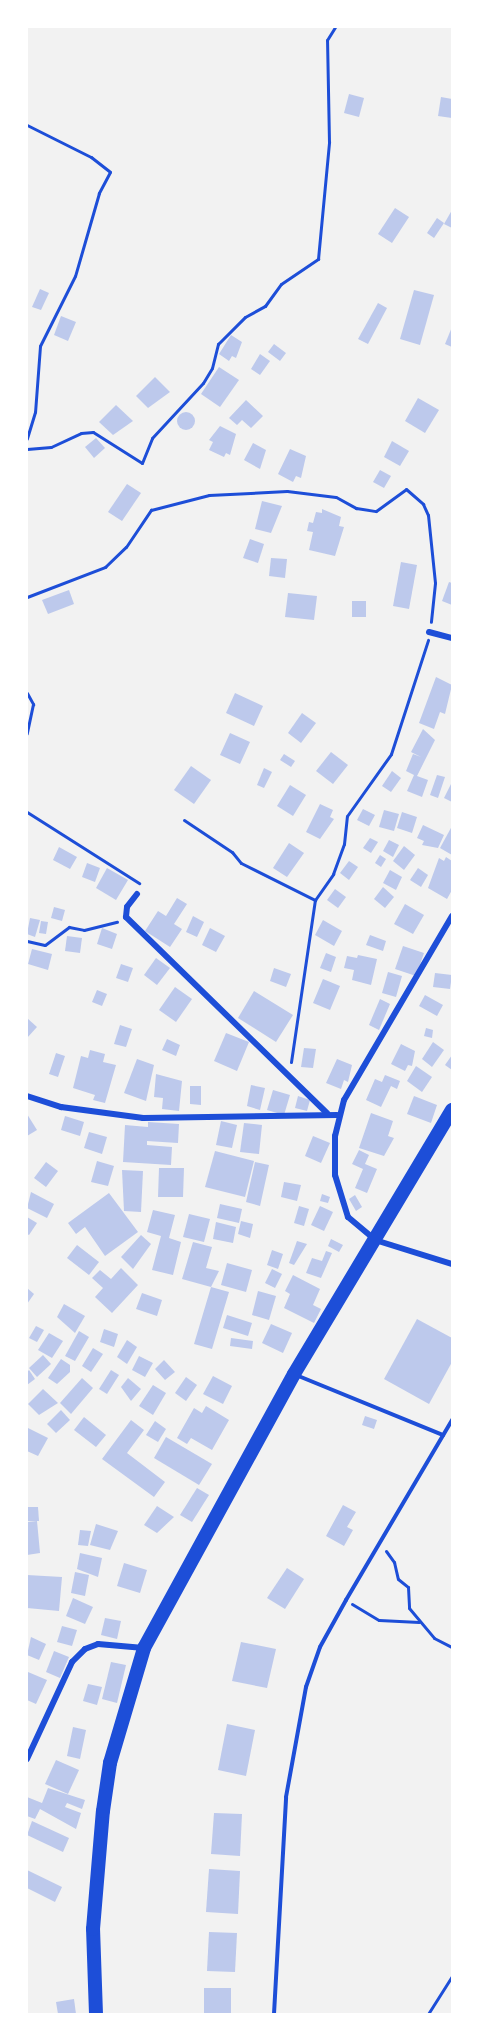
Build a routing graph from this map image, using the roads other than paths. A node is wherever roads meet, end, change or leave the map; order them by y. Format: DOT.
graph roads {
  1 [pos="429,632"];
  2 [pos="452,638"];
  3 [pos="137,894"];
  4 [pos="452,916"];
  5 [pos="27,1096"];
  6 [pos="452,1110"];
  7 [pos="327,1113"];
  8 [pos="337,1115"];
  9 [pos="375,1240"];
  10 [pos="452,1264"];
  11 [pos="294,1374"];
  12 [pos="452,1420"];
  13 [pos="443,1436"];
  14 [pos="144,1648"];
  15 [pos="27,1759"];
  16 [pos="96,2014"];
  17 [pos="274,2014"];
  1 -- 2 [label="street"];
  3 -- 7 [label="street"];
  4 -- 8 [label="street"];
  5 -- 7 [label="street"];
  6 -- 9 [label="main road"];
  7 -- 8 [label="street"];
  8 -- 9 [label="street"];
  9 -- 10 [label="street"];
  9 -- 11 [label="main road"];
  11 -- 13 [label="lane"];
  11 -- 14 [label="main road"];
  12 -- 13 [label="lane"];
  13 -- 17 [label="lane"];
  14 -- 15 [label="street"];
  14 -- 16 [label="main road"];
}
